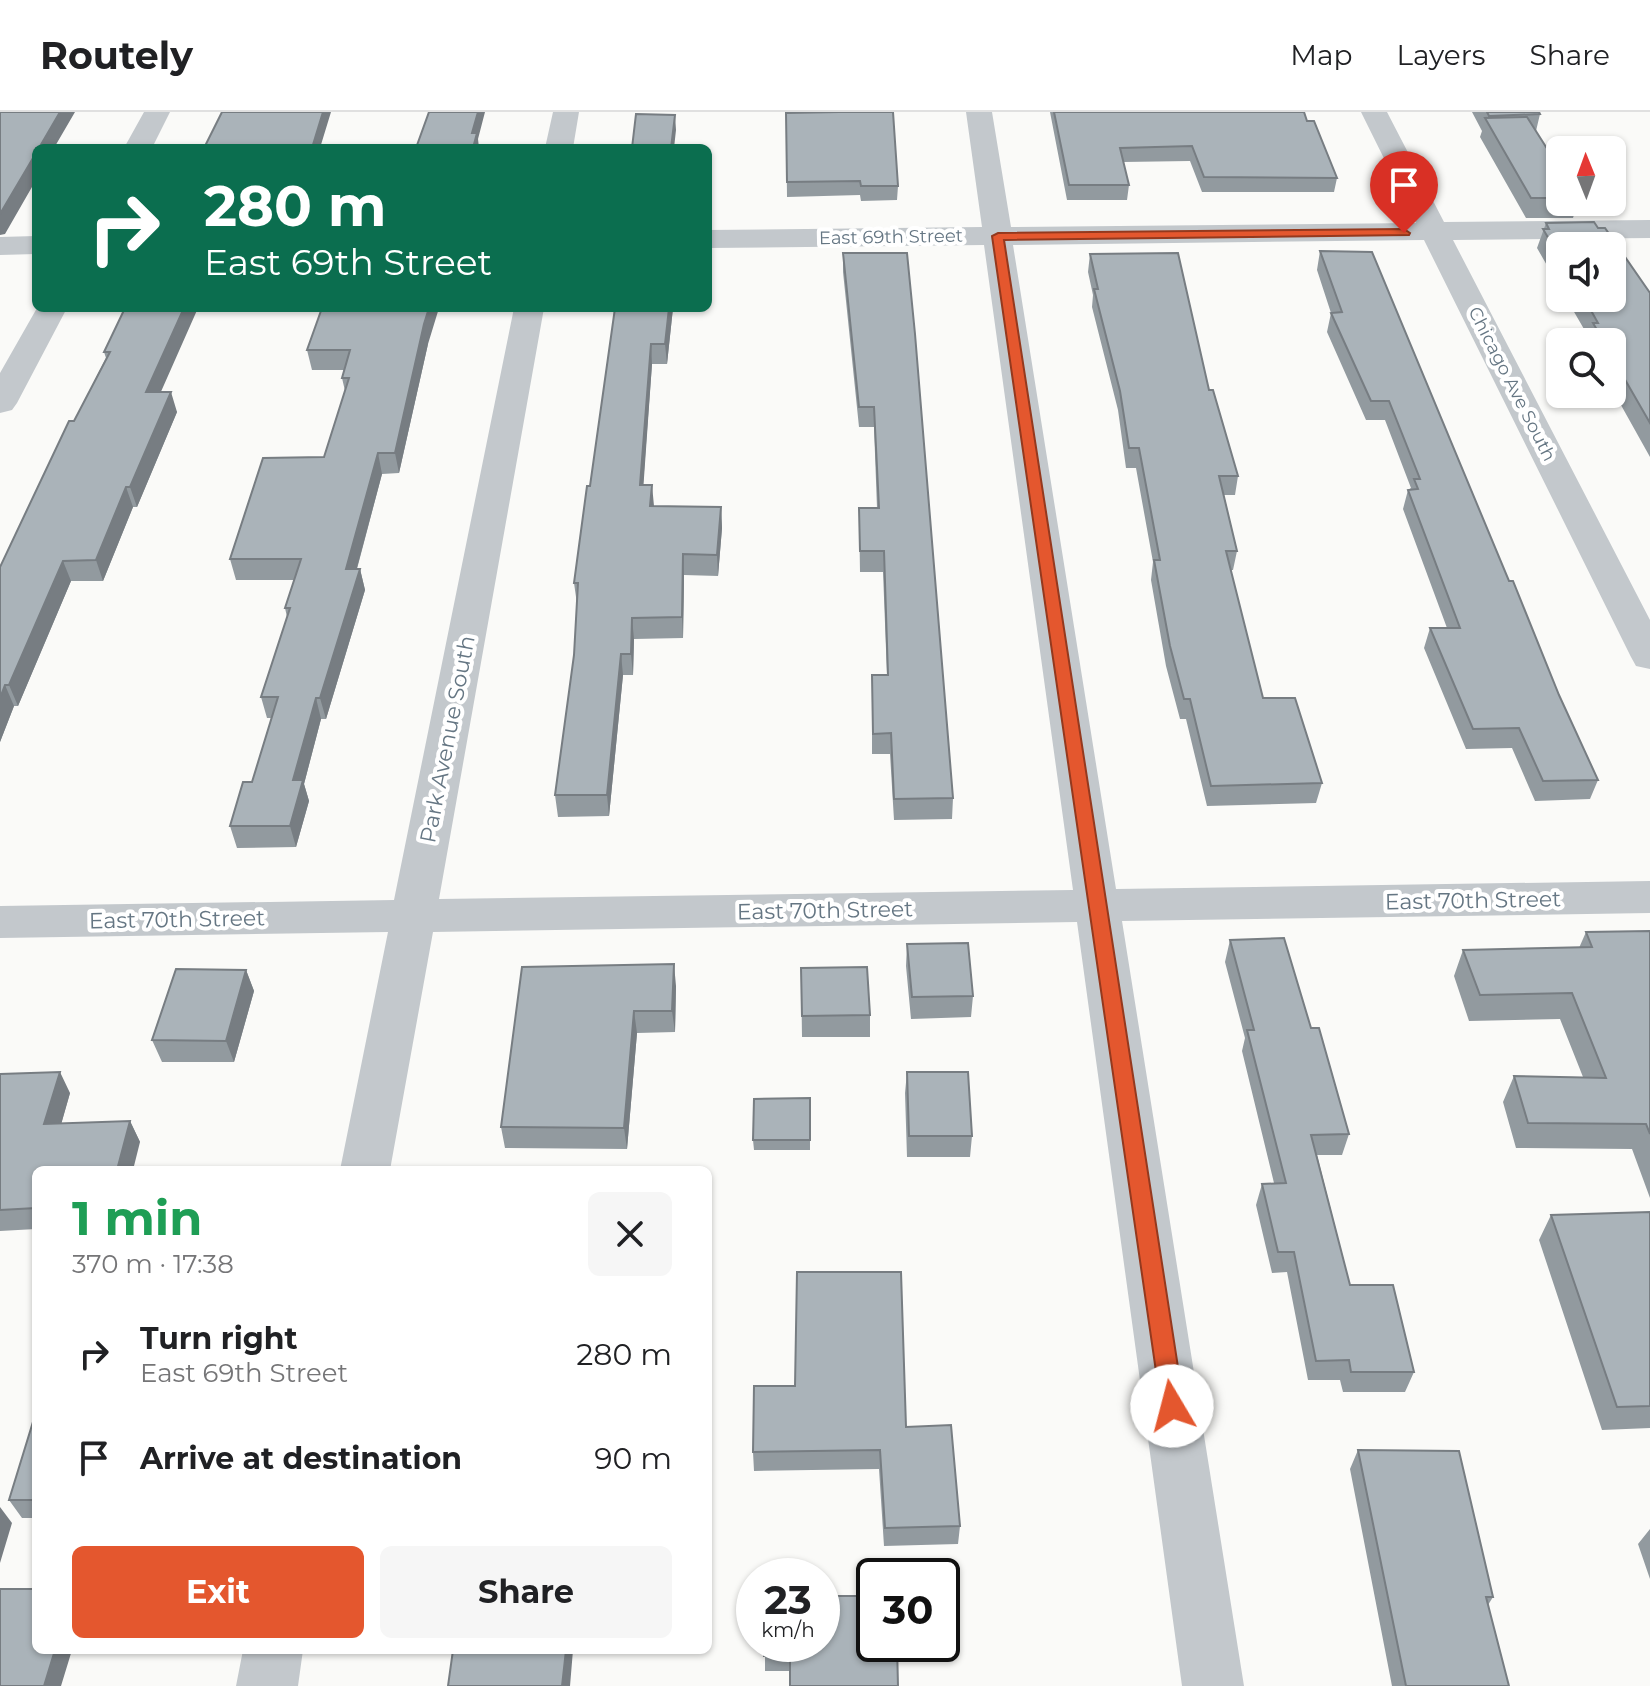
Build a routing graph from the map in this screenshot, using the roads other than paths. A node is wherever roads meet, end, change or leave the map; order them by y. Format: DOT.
graph roads {
  1 [pos="157,112"];
  2 [pos="566,112"];
  3 [pos="979,112"];
  4 [pos="1374,112"];
  5 [pos="140,144"];
  6 [pos="560,144"];
  7 [pos="1650,229"];
  8 [pos="1436,233"];
  9 [pos="998,236"];
  10 [pos="712,239"];
  11 [pos="32,245"];
  12 [pos="0,246"];
  13 [pos="50,312"];
  14 [pos="528,312"];
  15 [pos="0,403"];
  16 [pos="1650,657"];
  17 [pos="1650,897"];
  18 [pos="1100,906"];
  19 [pos="413,915"];
  20 [pos="0,922"];
  21 [pos="366,1166"];
  22 [pos="272,1654"];
  23 [pos="267,1686"];
  24 [pos="1213,1686"];
  1 -- 5 [label="street"];
  2 -- 6 [label="street"];
  3 -- 9 [label="street"];
  4 -- 8 [label="street, Chicago Ave South"];
  7 -- 8 [label="street, East 69th Street"];
  8 -- 9 [label="street, East 69th Street"];
  8 -- 16 [label="street, Chicago Ave South"];
  9 -- 10 [label="street, East 69th Street"];
  9 -- 18 [label="street"];
  11 -- 12 [label="street"];
  13 -- 15 [label="street"];
  14 -- 19 [label="street, Park Avenue South"];
  17 -- 18 [label="street, East 70th Street"];
  18 -- 19 [label="street, East 70th Street"];
  18 -- 24 [label="street"];
  19 -- 20 [label="street, East 70th Street"];
  19 -- 21 [label="street, Park Avenue South"];
  22 -- 23 [label="street"];
}
